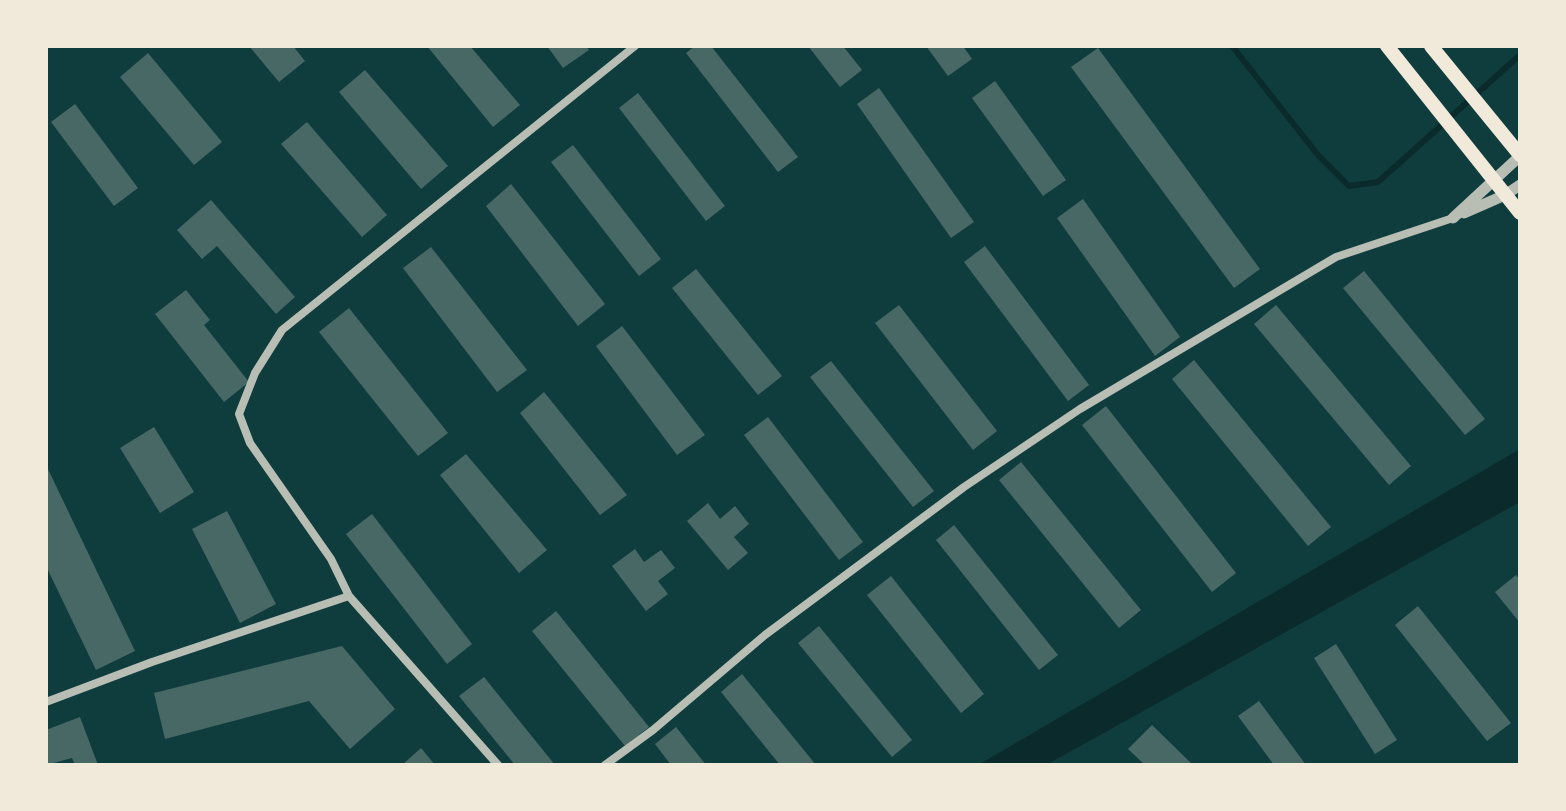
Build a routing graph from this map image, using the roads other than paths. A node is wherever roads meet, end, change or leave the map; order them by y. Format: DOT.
graph roads {
  1 [pos="635,46"];
  2 [pos="1387,46"];
  3 [pos="1431,46"];
  4 [pos="1520,155"];
  5 [pos="1494,181"];
  6 [pos="1520,185"];
  7 [pos="1505,195"];
  8 [pos="1520,213"];
  9 [pos="1453,218"];
  10 [pos="349,596"];
  11 [pos="46,702"];
  12 [pos="498,765"];
  13 [pos="605,765"];
  1 -- 10 [label="street"];
  2 -- 5 [label="main road"];
  3 -- 4 [label="main road"];
  4 -- 5 [label="street"];
  5 -- 7 [label="main road"];
  5 -- 9 [label="street"];
  6 -- 7 [label="street"];
  7 -- 8 [label="main road"];
  7 -- 9 [label="street"];
  9 -- 13 [label="street"];
  10 -- 11 [label="street"];
  10 -- 12 [label="street"];
}
